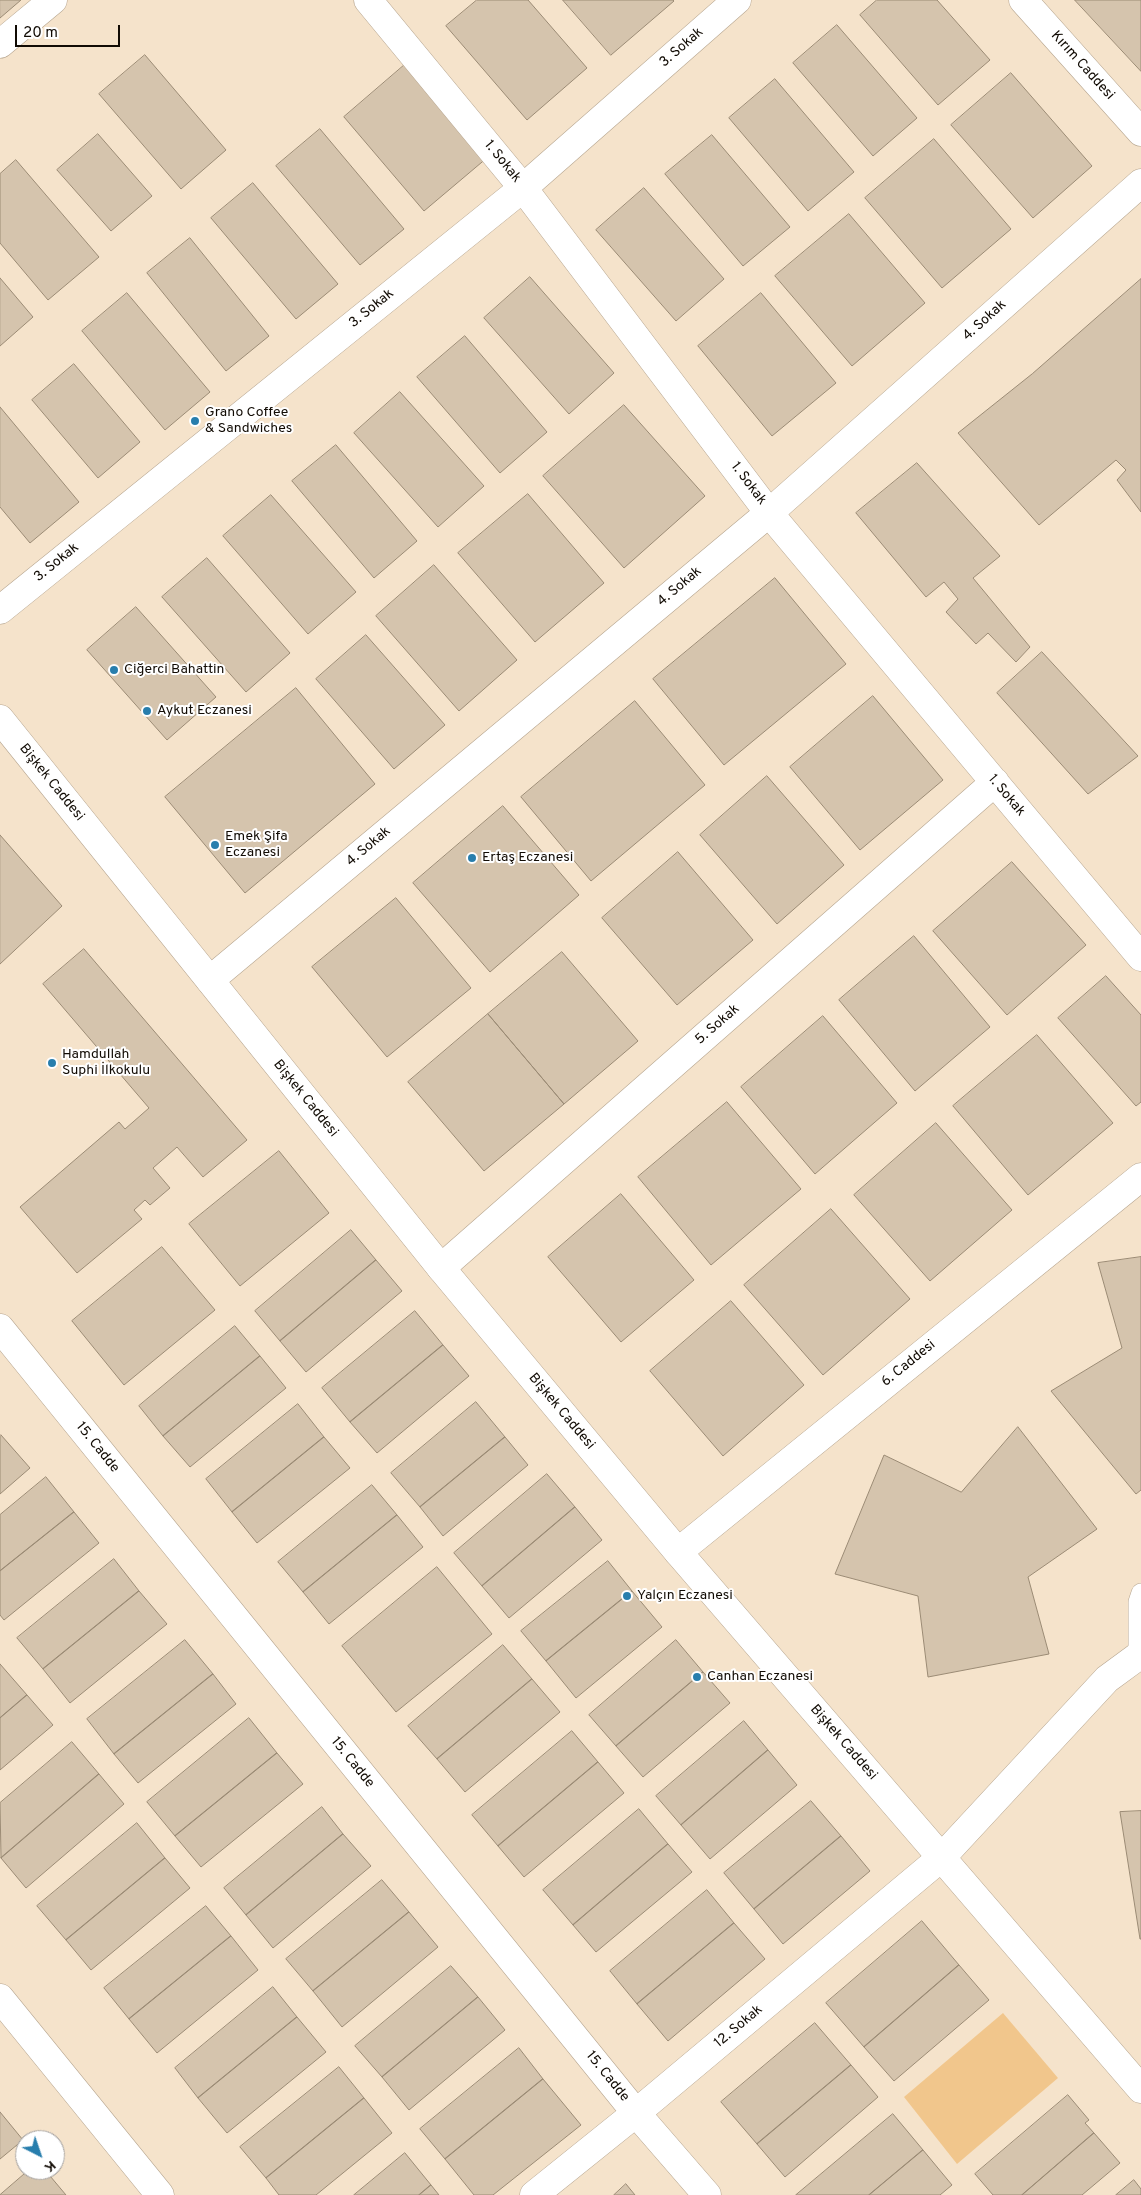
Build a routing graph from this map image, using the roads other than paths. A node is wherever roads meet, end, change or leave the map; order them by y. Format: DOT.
graph roads {
  1 [pos="53,0"];
  2 [pos="368,0"];
  3 [pos="737,0"];
  4 [pos="1023,0"];
  5 [pos="0,44"];
  6 [pos="1141,132"];
  7 [pos="1141,183"];
  8 [pos="523,188"];
  9 [pos="769,513"];
  10 [pos="0,610"];
  11 [pos="0,719"];
  12 [pos="995,782"];
  13 [pos="1141,957"];
  14 [pos="210,980"];
  15 [pos="1141,1177"];
  16 [pos="441,1268"];
  17 [pos="0,1328"];
  18 [pos="678,1552"];
  19 [pos="1141,1593"];
  20 [pos="1140,1654"];
  21 [pos="942,1857"];
  22 [pos="0,1998"];
  23 [pos="1141,2089"];
  24 [pos="636,2113"];
  25 [pos="160,2195"];
  26 [pos="534,2195"];
  27 [pos="707,2195"];
  1 -- 5 [label="street"];
  2 -- 8 [label="street, 1. Sokak"];
  3 -- 8 [label="street, 3. Sokak"];
  4 -- 6 [label="street, Kırım Caddesi"];
  7 -- 9 [label="street, 4. Sokak"];
  8 -- 9 [label="street, 1. Sokak"];
  8 -- 10 [label="street, 3. Sokak"];
  9 -- 12 [label="street, 1. Sokak"];
  9 -- 14 [label="street, 4. Sokak"];
  11 -- 14 [label="street, Bişkek Caddesi"];
  12 -- 13 [label="street, 1. Sokak"];
  12 -- 16 [label="street, 5. Sokak"];
  14 -- 16 [label="street, Bişkek Caddesi"];
  15 -- 18 [label="street, 6. Caddesi"];
  16 -- 18 [label="street, Bişkek Caddesi"];
  17 -- 24 [label="street, 15. Cadde"];
  18 -- 21 [label="street, Bişkek Caddesi"];
  19 -- 20 [label="lane"];
  20 -- 21 [label="street, 12. Sokak"];
  21 -- 23 [label="street, Bişkek Caddesi"];
  21 -- 24 [label="street, 12. Sokak"];
  22 -- 25 [label="street"];
  24 -- 26 [label="street, 12. Sokak"];
  24 -- 27 [label="street, 15. Cadde"];
}
